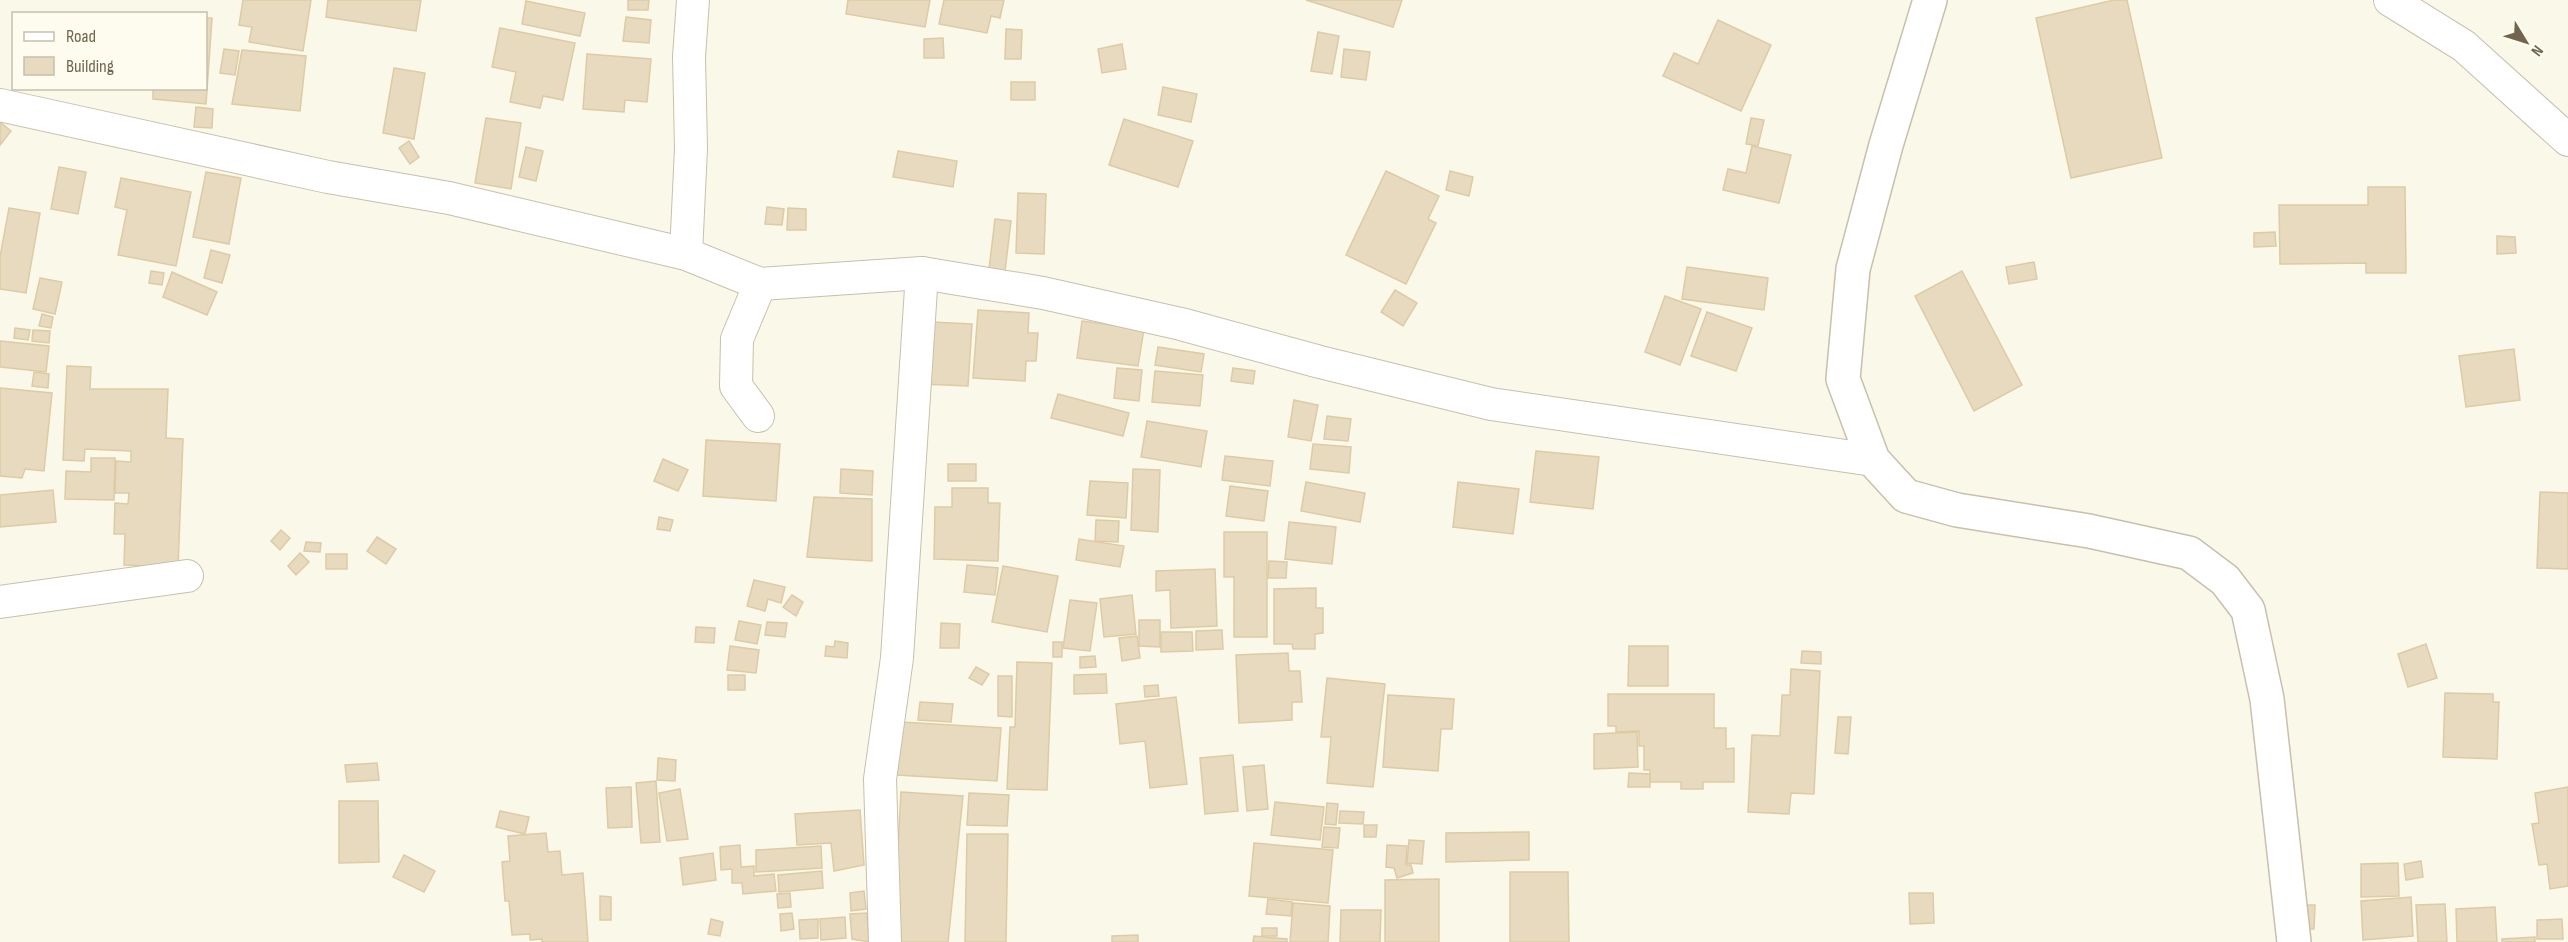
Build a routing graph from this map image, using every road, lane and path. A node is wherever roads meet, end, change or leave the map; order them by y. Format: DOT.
graph roads {
  1 [pos="693,0"];
  2 [pos="1930,0"];
  3 [pos="2390,0"];
  4 [pos="0,105"];
  5 [pos="2568,140"];
  6 [pos="686,254"];
  7 [pos="922,273"];
  8 [pos="760,284"];
  9 [pos="758,416"];
  10 [pos="1873,460"];
  11 [pos="187,576"];
  12 [pos="0,602"];
  13 [pos="885,942"];
  14 [pos="2294,942"];
  1 -- 6 [label="street"];
  2 -- 10 [label="street"];
  3 -- 5 [label="street"];
  4 -- 6 [label="street"];
  6 -- 8 [label="street"];
  7 -- 8 [label="street"];
  7 -- 10 [label="street"];
  7 -- 13 [label="street"];
  8 -- 9 [label="street"];
  10 -- 14 [label="street"];
  11 -- 12 [label="street"];
}
